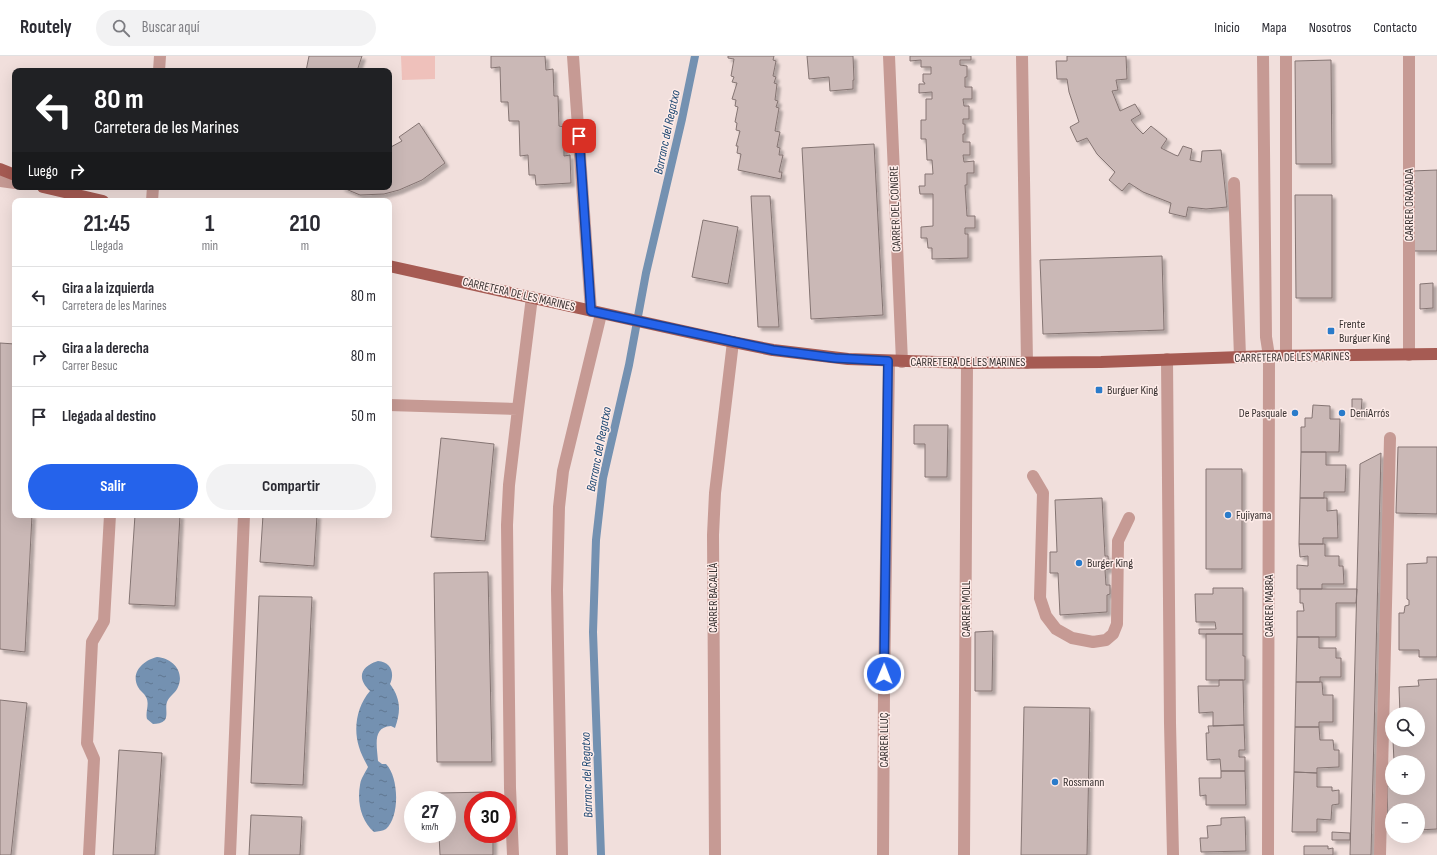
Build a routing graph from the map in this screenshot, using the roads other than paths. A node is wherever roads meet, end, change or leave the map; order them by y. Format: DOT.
graph roads {
  1 [pos="160,56"];
  2 [pos="573,56"];
  3 [pos="889,56"];
  4 [pos="1022,56"];
  5 [pos="1263,56"];
  6 [pos="1286,56"];
  7 [pos="1409,56"];
  8 [pos="159,68"];
  9 [pos="0,169"];
  10 [pos="12,174"];
  11 [pos="0,181"];
  12 [pos="12,183"];
  13 [pos="1234,183"];
  14 [pos="51,190"];
  15 [pos="89,198"];
  16 [pos="392,267"];
  17 [pos="532,297"];
  18 [pos="596,312"];
  19 [pos="733,342"];
  20 [pos="1409,354"];
  21 [pos="1437,354"];
  22 [pos="1270,356"];
  23 [pos="1286,356"];
  24 [pos="1240,357"];
  25 [pos="1167,359"];
  26 [pos="888,361"];
  27 [pos="902,362"];
  28 [pos="968,363"];
  29 [pos="1027,363"];
  30 [pos="392,405"];
  31 [pos="518,409"];
  32 [pos="1390,438"];
  33 [pos="1033,476"];
  34 [pos="110,518"];
  35 [pos="244,518"];
  36 [pos="1129,518"];
  37 [pos="89,855"];
  38 [pos="230,855"];
  39 [pos="513,855"];
  40 [pos="562,855"];
  41 [pos="716,855"];
  42 [pos="883,855"];
  43 [pos="964,855"];
  44 [pos="1173,855"];
  45 [pos="1268,855"];
  46 [pos="1380,855"];
  1 -- 8 [label="street"];
  2 -- 18 [label="street"];
  3 -- 27 [label="street, CARRER DEL CONGRE"];
  4 -- 29 [label="street"];
  5 -- 22 [label="street, CARRER MABRA"];
  6 -- 23 [label="street"];
  7 -- 20 [label="street, CARRER ORADADA"];
  9 -- 10 [label="main road"];
  11 -- 12 [label="street"];
  13 -- 24 [label="street"];
  14 -- 15 [label="main road"];
  16 -- 17 [label="main road, CARRETERA DE LES MARINES"];
  17 -- 18 [label="main road, CARRETERA DE LES MARINES"];
  17 -- 31 [label="street"];
  18 -- 19 [label="main road, CARRETERA DE LES MARINES"];
  18 -- 40 [label="street"];
  19 -- 26 [label="main road, CARRETERA DE LES MARINES"];
  19 -- 41 [label="street, CARRER BACALLÀ"];
  20 -- 21 [label="main road, CARRETERA DE LES MARINES"];
  20 -- 23 [label="main road, CARRETERA DE LES MARINES"];
  22 -- 23 [label="main road, CARRETERA DE LES MARINES"];
  22 -- 24 [label="main road, CARRETERA DE LES MARINES"];
  22 -- 45 [label="street, CARRER MABRA"];
  24 -- 25 [label="main road, CARRETERA DE LES MARINES"];
  25 -- 29 [label="main road, CARRETERA DE LES MARINES"];
  25 -- 44 [label="street"];
  26 -- 27 [label="main road, CARRETERA DE LES MARINES"];
  26 -- 42 [label="street, CARRER LLUÇ"];
  27 -- 28 [label="main road, CARRETERA DE LES MARINES"];
  28 -- 29 [label="main road, CARRETERA DE LES MARINES"];
  28 -- 43 [label="street, CARRER MOLL"];
  30 -- 31 [label="street"];
  31 -- 39 [label="street"];
  32 -- 46 [label="street"];
  33 -- 36 [label="street"];
  34 -- 37 [label="street"];
  35 -- 38 [label="street"];
}
